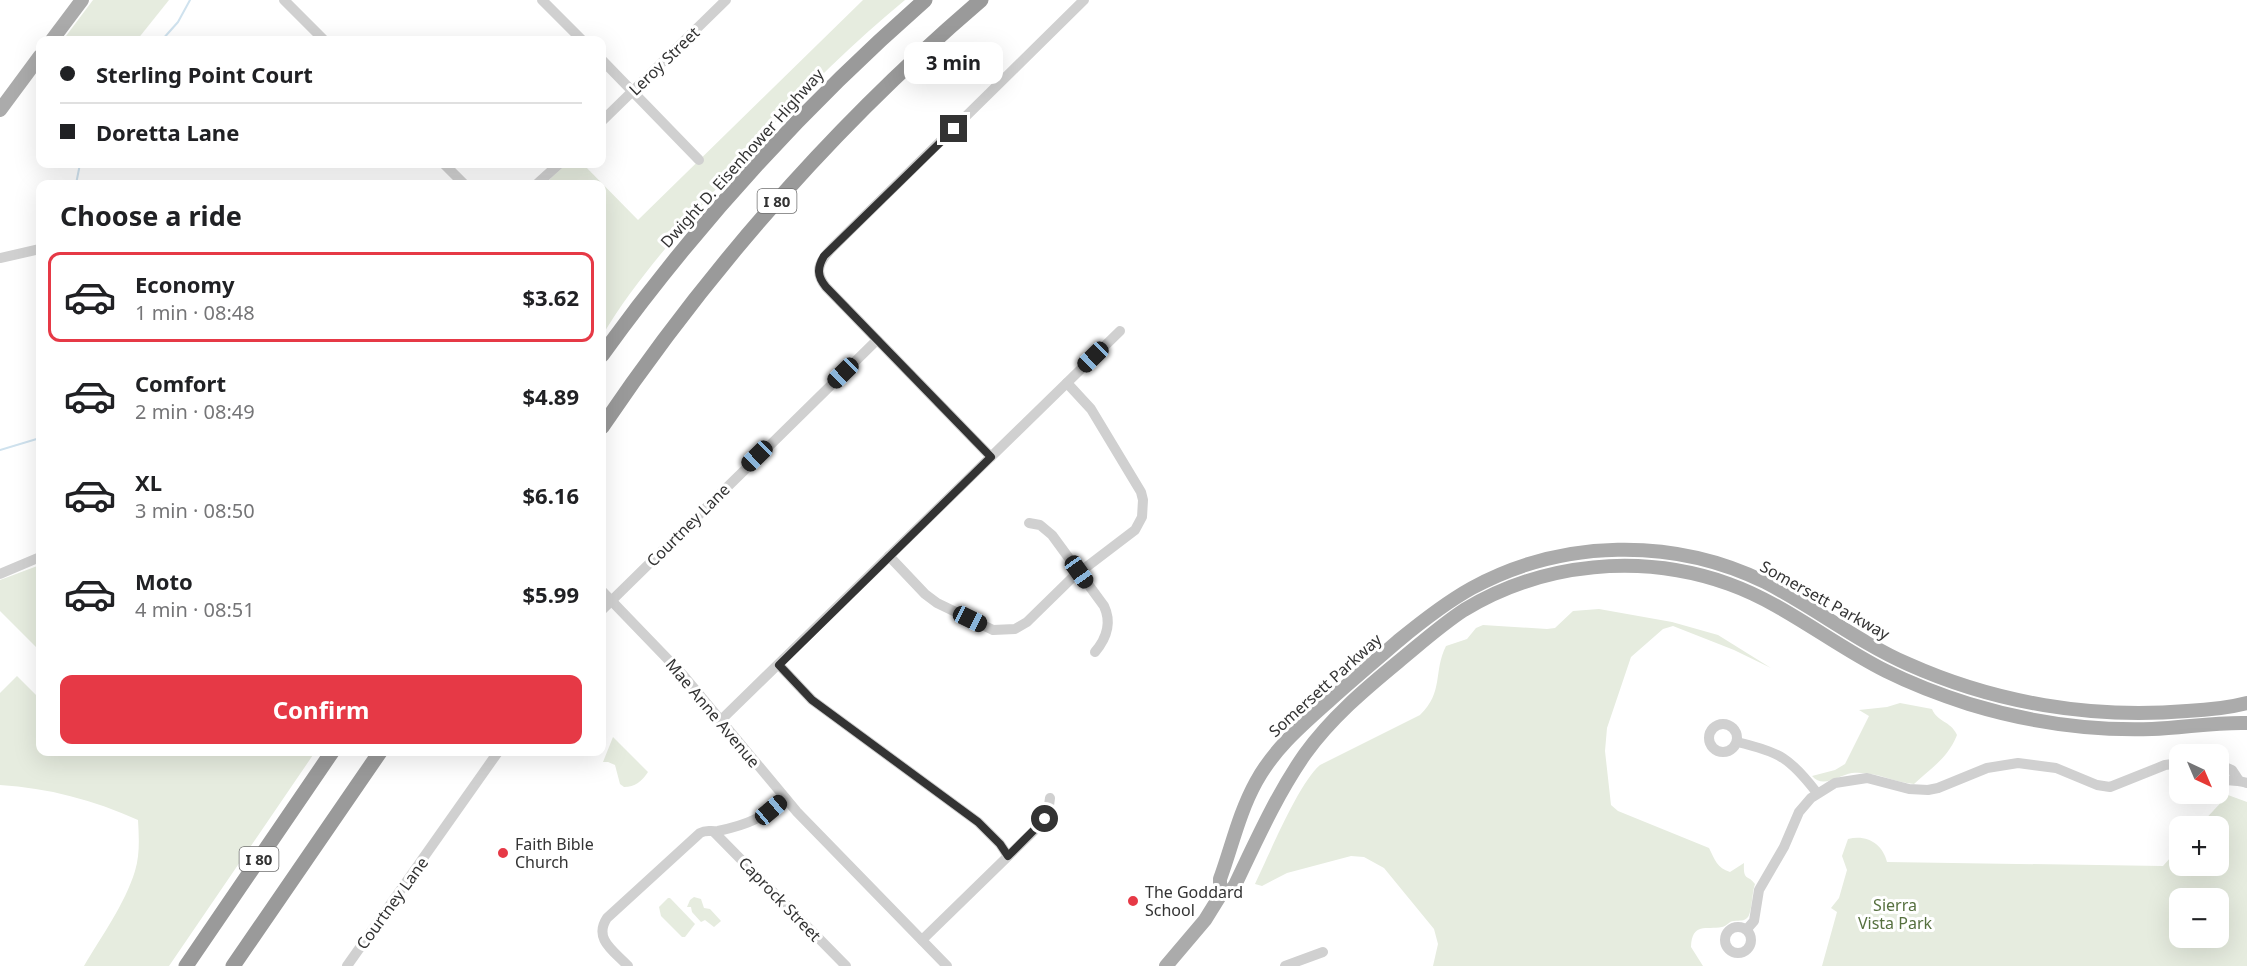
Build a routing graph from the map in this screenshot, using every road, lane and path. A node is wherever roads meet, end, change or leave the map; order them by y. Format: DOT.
graph roads {
  1 [pos="82,0"];
  2 [pos="284,0"];
  3 [pos="542,0"];
  4 [pos="726,0"];
  5 [pos="925,0"];
  6 [pos="981,0"];
  7 [pos="1084,0"];
  8 [pos="55,36"];
  9 [pos="320,36"];
  10 [pos="578,36"];
  11 [pos="36,61"];
  12 [pos="606,64"];
  13 [pos="632,91"];
  14 [pos="0,110"];
  15 [pos="606,117"];
  16 [pos="699,160"];
  17 [pos="448,168"];
  18 [pos="555,168"];
  19 [pos="460,180"];
  20 [pos="541,180"];
  21 [pos="36,250"];
  22 [pos="0,258"];
  23 [pos="1120,331"];
  24 [pos="877,340"];
  25 [pos="606,350"];
  26 [pos="1066,383"];
  27 [pos="606,421"];
  28 [pos="991,457"];
  29 [pos="1029,523"];
  30 [pos="889,556"];
  31 [pos="36,559"];
  32 [pos="1079,572"];
  33 [pos="0,574"];
  34 [pos="606,596"];
  35 [pos="610,601"];
  36 [pos="606,606"];
  37 [pos="1095,652"];
  38 [pos="779,665"];
  39 [pos="2247,703"];
  40 [pos="721,720"];
  41 [pos="2247,723"];
  42 [pos="1737,742"];
  43 [pos="329,756"];
  44 [pos="377,756"];
  45 [pos="495,756"];
  46 [pos="2169,764"];
  47 [pos="2229,769"];
  48 [pos="2242,781"];
  49 [pos="1818,793"];
  50 [pos="785,798"];
  51 [pos="1050,798"];
  52 [pos="714,831"];
  53 [pos="1008,856"];
  54 [pos="1223,891"];
  55 [pos="1747,929"];
  56 [pos="922,940"];
  57 [pos="1323,952"];
  58 [pos="186,966"];
  59 [pos="233,966"];
  60 [pos="347,966"];
  61 [pos="628,966"];
  62 [pos="846,966"];
  63 [pos="947,966"];
  64 [pos="1166,966"];
  65 [pos="1285,966"];
  1 -- 8 [label="main road"];
  2 -- 9 [label="street"];
  3 -- 10 [label="street"];
  4 -- 13 [label="street, Leroy Street"];
  5 -- 25 [label="highway, Dwight D. Eisenhower Highway / I 80"];
  6 -- 27 [label="highway, I 80"];
  7 -- 24 [label="street"];
  11 -- 14 [label="main road"];
  12 -- 13 [label="street"];
  13 -- 15 [label="street, Leroy Street"];
  13 -- 16 [label="street"];
  17 -- 19 [label="street"];
  18 -- 20 [label="street"];
  21 -- 22 [label="street"];
  23 -- 26 [label="street"];
  24 -- 28 [label="street"];
  24 -- 35 [label="street, Courtney Lane"];
  26 -- 28 [label="street"];
  26 -- 32 [label="street"];
  28 -- 30 [label="street"];
  29 -- 32 [label="street"];
  30 -- 32 [label="street"];
  30 -- 38 [label="street"];
  31 -- 33 [label="street"];
  32 -- 37 [label="street"];
  34 -- 35 [label="street, Mae Anne Avenue"];
  35 -- 36 [label="street, Courtney Lane"];
  35 -- 40 [label="street, Mae Anne Avenue"];
  38 -- 40 [label="street"];
  38 -- 53 [label="street"];
  39 -- 54 [label="main road, Somersett Parkway"];
  40 -- 50 [label="street, Mae Anne Avenue"];
  41 -- 54 [label="main road, Somersett Parkway"];
  42 -- 49 [label="street"];
  43 -- 58 [label="highway, I 80"];
  44 -- 59 [label="highway, I 80"];
  45 -- 60 [label="street, Courtney Lane"];
  46 -- 49 [label="street"];
  47 -- 48 [label="street"];
  49 -- 55 [label="street"];
  50 -- 52 [label="street"];
  50 -- 56 [label="street, Mae Anne Avenue"];
  51 -- 53 [label="street"];
  52 -- 61 [label="street"];
  52 -- 62 [label="street, Caprock Street"];
  53 -- 56 [label="street"];
  54 -- 64 [label="main road, Somersett Parkway"];
  56 -- 63 [label="street, Mae Anne Avenue"];
  57 -- 65 [label="street"];
}
